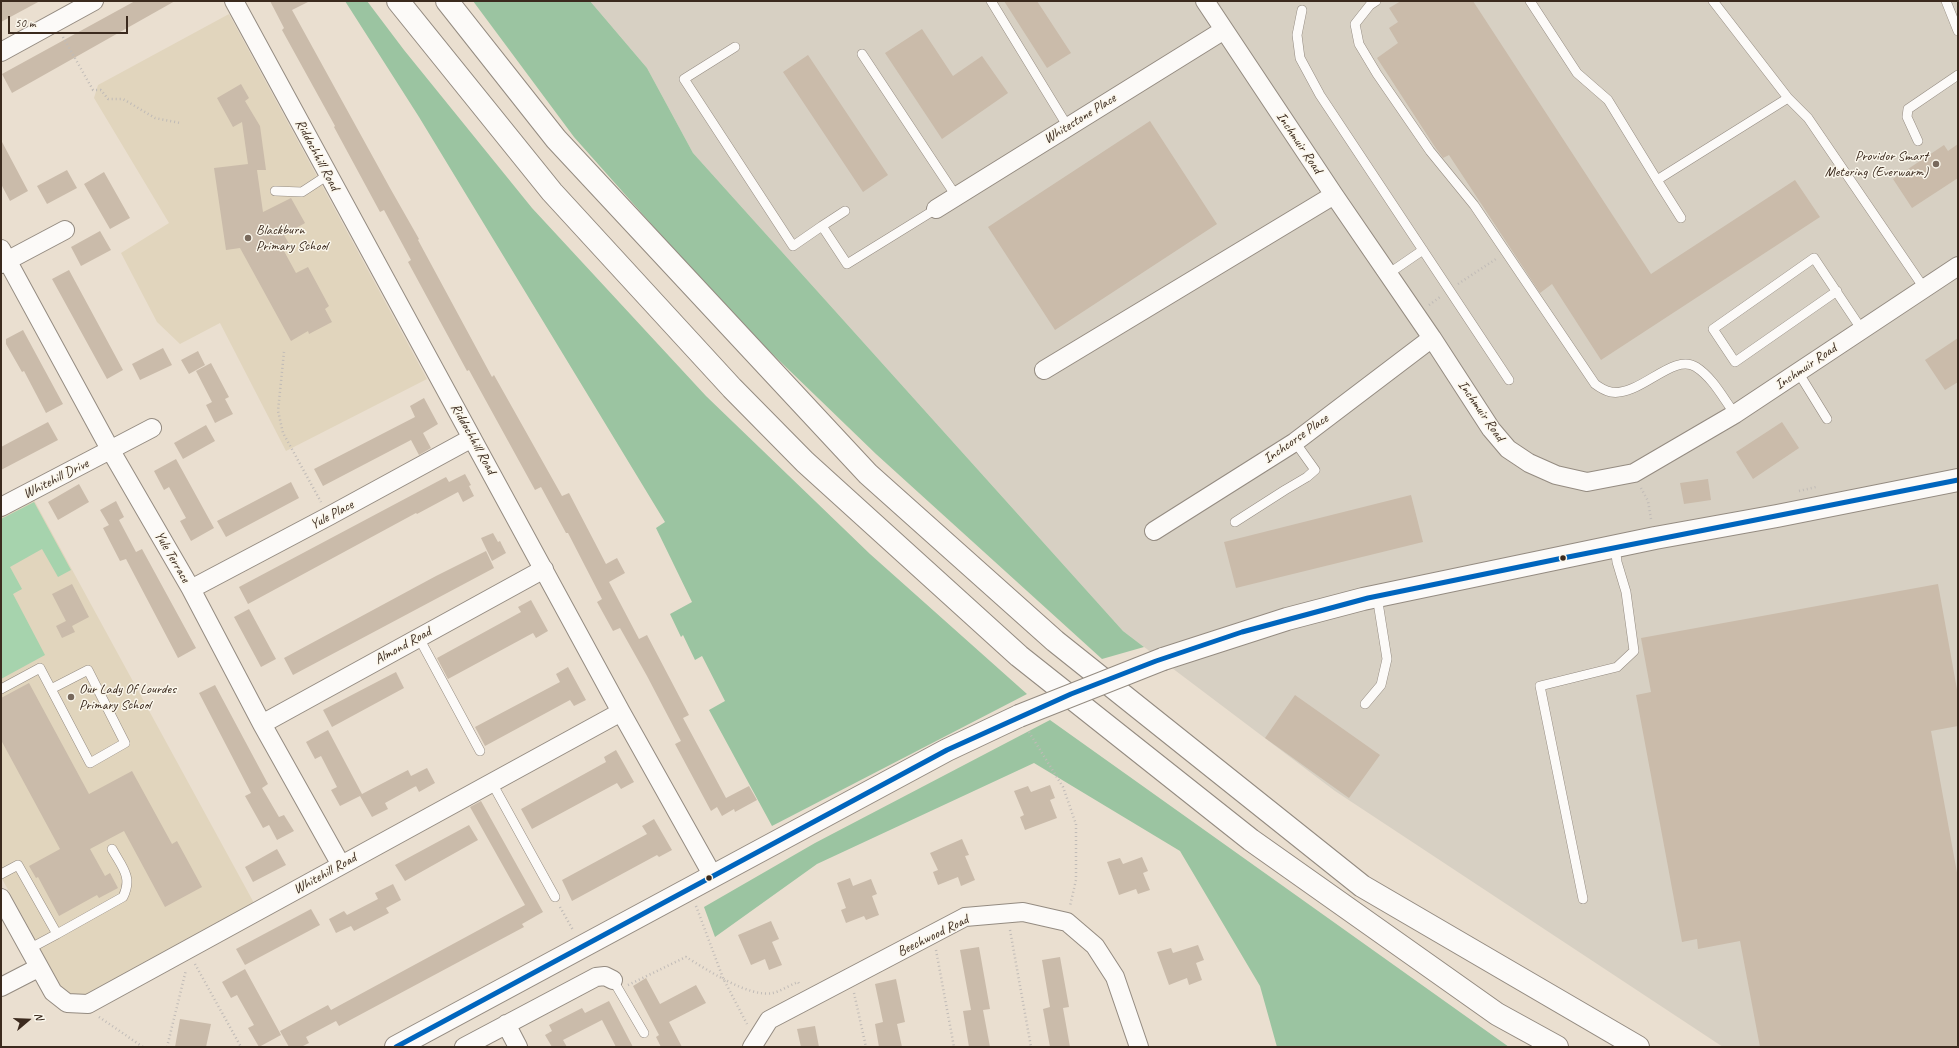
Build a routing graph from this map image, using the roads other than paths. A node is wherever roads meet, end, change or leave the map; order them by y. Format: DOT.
graph roads {
  1 [pos="94,1"];
  2 [pos="234,1"];
  3 [pos="398,1"];
  4 [pos="447,1"];
  5 [pos="991,1"];
  6 [pos="1205,1"];
  7 [pos="1376,1"];
  8 [pos="1530,1"];
  9 [pos="1713,1"];
  10 [pos="1946,2"];
  11 [pos="1302,10"];
  12 [pos="1224,30"];
  13 [pos="1958,31"];
  14 [pos="735,47"];
  15 [pos="1,52"];
  16 [pos="862,54"];
  17 [pos="1958,75"];
  18 [pos="1788,98"];
  19 [pos="1068,126"];
  20 [pos="1918,141"];
  21 [pos="328,175"];
  22 [pos="1657,180"];
  23 [pos="275,191"];
  24 [pos="1334,195"];
  25 [pos="956,196"];
  26 [pos="936,209"];
  27 [pos="845,211"];
  28 [pos="1681,218"];
  29 [pos="822,226"];
  30 [pos="65,230"];
  31 [pos="1423,250"];
  32 [pos="3,258"];
  33 [pos="1958,266"];
  34 [pos="1388,274"];
  35 [pos="1924,288"];
  36 [pos="1837,290"];
  37 [pos="1862,330"];
  38 [pos="1432,338"];
  39 [pos="1044,370"];
  40 [pos="1798,372"];
  41 [pos="1509,380"];
  42 [pos="1735,414"];
  43 [pos="1827,419"];
  44 [pos="152,428"];
  45 [pos="472,438"];
  46 [pos="1295,442"];
  47 [pos="111,451"];
  48 [pos="1958,480"];
  49 [pos="1,507"];
  50 [pos="1235,522"];
  51 [pos="1154,531"];
  52 [pos="1615,546"];
  53 [pos="544,569"];
  54 [pos="190,589"];
  55 [pos="1377,596"];
  56 [pos="419,638"];
  57 [pos="1,689"];
  58 [pos="51,689"];
  59 [pos="1365,704"];
  60 [pos="621,712"];
  61 [pos="262,724"];
  62 [pos="480,751"];
  63 [pos="492,783"];
  64 [pos="112,849"];
  65 [pos="341,865"];
  66 [pos="1,874"];
  67 [pos="713,876"];
  68 [pos="555,897"];
  69 [pos="1,898"];
  70 [pos="1583,899"];
  71 [pos="57,934"];
  72 [pos="29,949"];
  73 [pos="38,968"];
  74 [pos="616,985"];
  75 [pos="1,988"];
  76 [pos="506,1024"];
  77 [pos="644,1033"];
  78 [pos="755,1042"];
  79 [pos="396,1047"];
  80 [pos="464,1047"];
  81 [pos="518,1047"];
  82 [pos="1139,1047"];
  83 [pos="1557,1047"];
  84 [pos="1638,1047"];
  1 -- 15 [label="street"];
  2 -- 21 [label="street, Riddochhill Road"];
  3 -- 83 [label="main road"];
  4 -- 84 [label="main road"];
  5 -- 19 [label="lane"];
  6 -- 12 [label="street, Inchmuir Road"];
  7 -- 42 [label="lane"];
  8 -- 22 [label="lane"];
  9 -- 18 [label="lane"];
  10 -- 13 [label="lane"];
  11 -- 31 [label="lane"];
  12 -- 19 [label="street, Whitestone Place"];
  12 -- 24 [label="street, Inchmuir Road"];
  14 -- 29 [label="lane"];
  16 -- 25 [label="lane"];
  17 -- 20 [label="lane"];
  18 -- 22 [label="lane"];
  18 -- 35 [label="lane"];
  19 -- 25 [label="street, Whitestone Place"];
  21 -- 23 [label="lane"];
  21 -- 45 [label="street, Riddochhill Road"];
  22 -- 28 [label="lane"];
  24 -- 34 [label="street, Inchmuir Road"];
  24 -- 39 [label="street"];
  25 -- 26 [label="street, Whitestone Place"];
  26 -- 29 [label="lane"];
  27 -- 29 [label="lane"];
  30 -- 32 [label="street"];
  31 -- 34 [label="lane"];
  31 -- 41 [label="lane"];
  32 -- 47 [label="street, Yule Terrace"];
  33 -- 35 [label="street, Inchmuir Road"];
  34 -- 38 [label="street, Inchmuir Road"];
  35 -- 37 [label="street, Inchmuir Road"];
  36 -- 36 [label="lane"];
  36 -- 37 [label="lane"];
  37 -- 40 [label="street, Inchmuir Road"];
  38 -- 42 [label="street, Inchmuir Road"];
  38 -- 46 [label="street, Inchcorse Place"];
  40 -- 42 [label="street, Inchmuir Road"];
  40 -- 43 [label="lane"];
  44 -- 47 [label="street, Whitehill Drive"];
  45 -- 53 [label="street, Riddochhill Road"];
  45 -- 54 [label="street, Yule Place"];
  46 -- 50 [label="lane"];
  46 -- 51 [label="street, Inchcorse Place"];
  47 -- 49 [label="street, Whitehill Drive"];
  47 -- 54 [label="street, Yule Terrace"];
  48 -- 52 [label="main road"];
  52 -- 55 [label="main road"];
  52 -- 70 [label="lane"];
  53 -- 56 [label="street, Almond Road"];
  53 -- 60 [label="street, Riddochhill Road"];
  54 -- 61 [label="street, Yule Terrace"];
  55 -- 59 [label="lane"];
  55 -- 67 [label="main road, bridge"];
  56 -- 61 [label="street, Almond Road"];
  56 -- 62 [label="lane"];
  57 -- 58 [label="lane"];
  58 -- 58 [label="lane"];
  60 -- 63 [label="street, Whitehill Road"];
  60 -- 67 [label="street, Riddochhill Road"];
  61 -- 65 [label="street, Yule Terrace"];
  63 -- 65 [label="street, Whitehill Road"];
  63 -- 68 [label="lane"];
  64 -- 71 [label="lane"];
  65 -- 73 [label="street, Whitehill Road"];
  66 -- 71 [label="lane"];
  67 -- 79 [label="main road"];
  69 -- 72 [label="street"];
  71 -- 72 [label="lane"];
  72 -- 73 [label="street"];
  73 -- 75 [label="street"];
  74 -- 76 [label="street"];
  74 -- 77 [label="lane"];
  76 -- 80 [label="street"];
  76 -- 81 [label="street"];
  78 -- 82 [label="street, Beechwood Road"];
}
